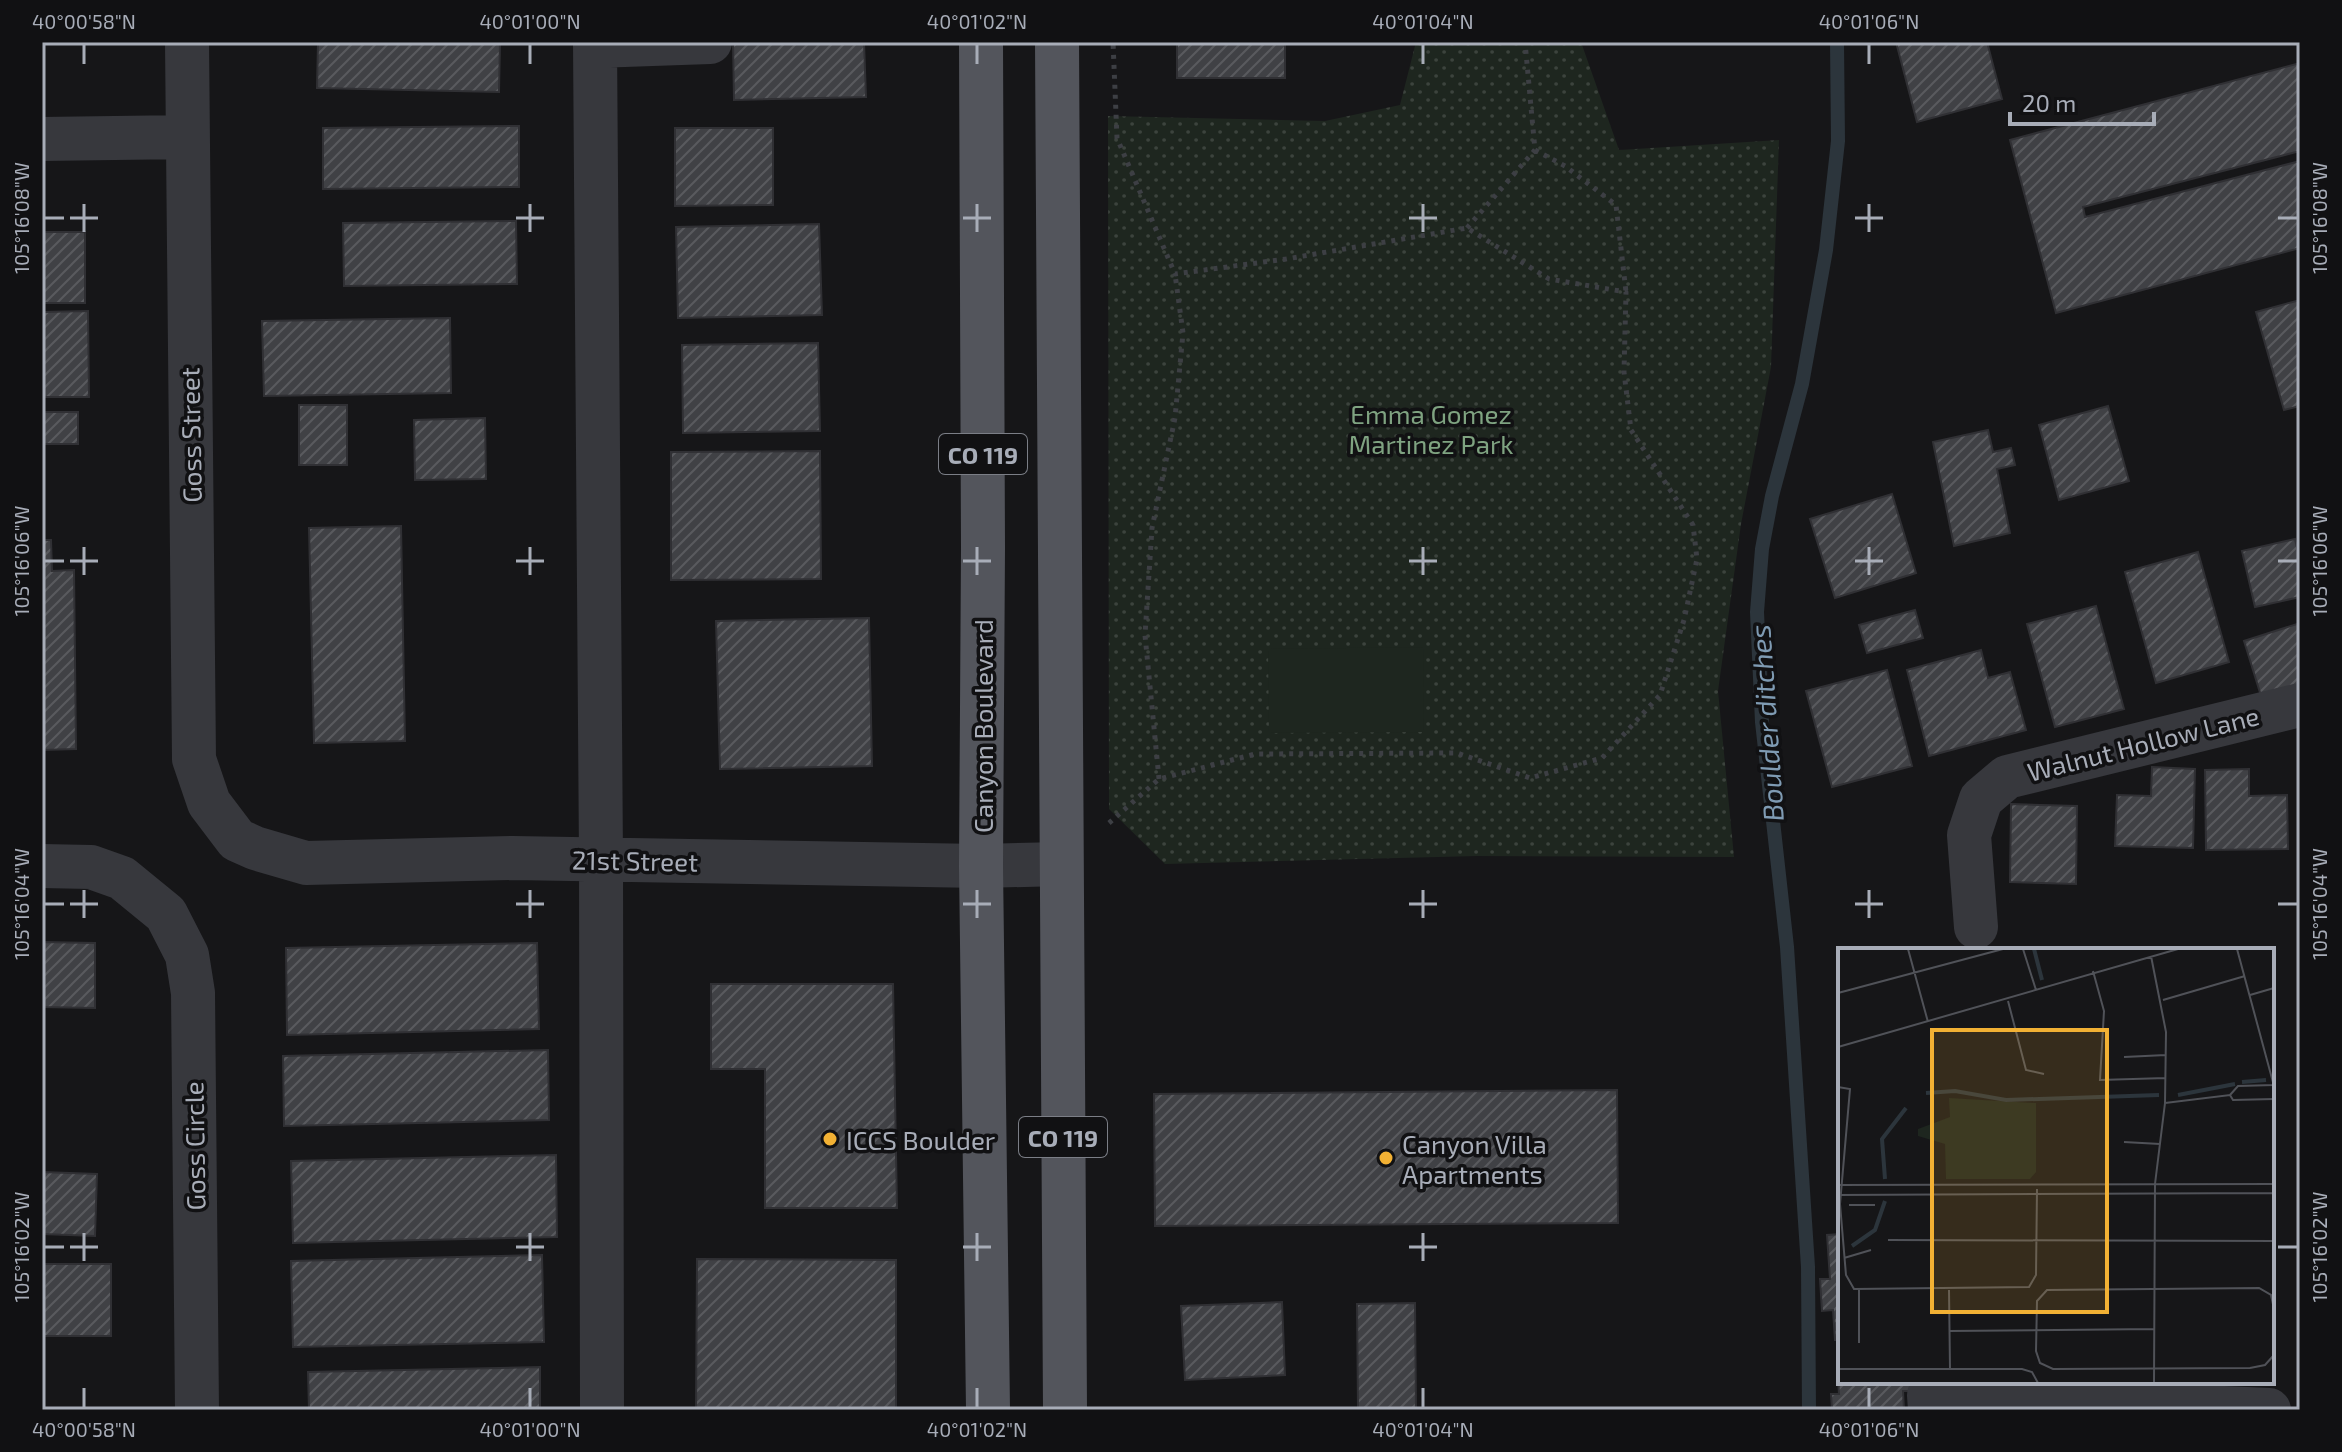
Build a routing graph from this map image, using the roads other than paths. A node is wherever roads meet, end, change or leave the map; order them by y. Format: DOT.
graph roads {
  1 [pos="187,42"];
  2 [pos="710,42"];
  3 [pos="981,42"];
  4 [pos="1057,42"];
  5 [pos="595,44"];
  6 [pos="187,137"];
  7 [pos="42,139"];
  8 [pos="2300,705"];
  9 [pos="221,822"];
  10 [pos="601,859"];
  11 [pos="1061,864"];
  12 [pos="42,866"];
  13 [pos="981,866"];
  14 [pos="1976,927"];
  15 [pos="197,1410"];
  16 [pos="602,1410"];
  17 [pos="988,1410"];
  18 [pos="1065,1410"];
  19 [pos="1930,1410"];
  20 [pos="2269,1410"];
  1 -- 6 [label="street, Goss Street"];
  2 -- 5 [label="street"];
  3 -- 13 [label="main road, Canyon Boulevard / CO 119"];
  4 -- 11 [label="main road, CO 119"];
  5 -- 10 [label="street"];
  6 -- 7 [label="street"];
  6 -- 9 [label="street, Goss Street"];
  8 -- 14 [label="street, Walnut Hollow Lane"];
  9 -- 10 [label="street, 21st Street"];
  10 -- 13 [label="street, 21st Street"];
  10 -- 16 [label="street"];
  11 -- 13 [label="street, 21st Street"];
  11 -- 18 [label="main road, CO 119"];
  12 -- 15 [label="street, Goss Circle"];
  13 -- 17 [label="main road, Canyon Boulevard / CO 119"];
  19 -- 20 [label="street"];
}
